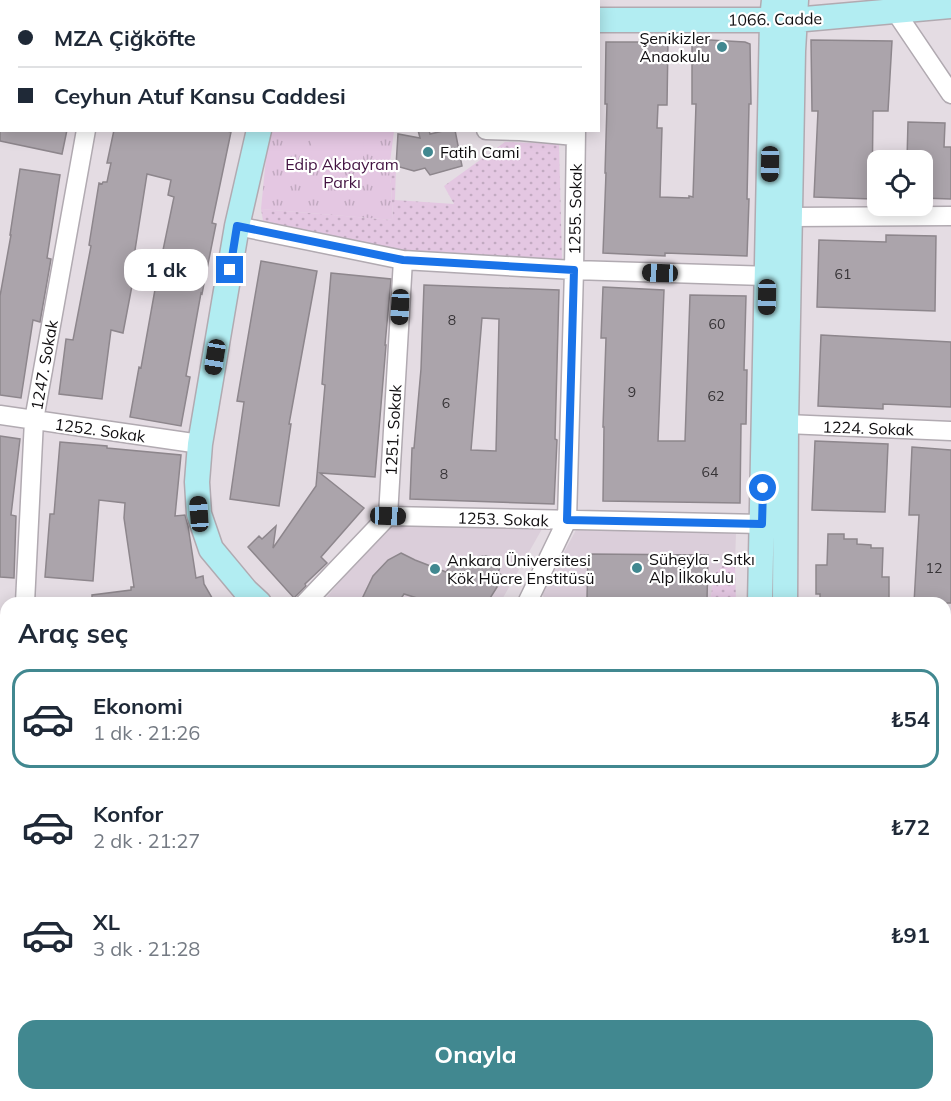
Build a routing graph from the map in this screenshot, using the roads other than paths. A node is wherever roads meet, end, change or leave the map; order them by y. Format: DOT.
graph roads {
  1 [pos="951,6"];
  2 [pos="784,10"];
  3 [pos="895,11"];
  4 [pos="600,20"];
  5 [pos="951,94"];
  6 [pos="86,132"];
  7 [pos="259,132"];
  8 [pos="548,132"];
  9 [pos="576,133"];
  10 [pos="951,216"];
  11 [pos="790,217"];
  12 [pos="237,226"];
  13 [pos="403,260"];
  14 [pos="574,270"];
  15 [pos="768,276"];
  16 [pos="0,415"];
  17 [pos="34,420"];
  18 [pos="786,424"];
  19 [pos="951,431"];
  20 [pos="200,444"];
  21 [pos="388,516"];
  22 [pos="567,520"];
  23 [pos="762,524"];
  24 [pos="25,597"];
  25 [pos="252,597"];
  26 [pos="311,597"];
  27 [pos="530,597"];
  28 [pos="760,597"];
  29 [pos="785,597"];
  1 -- 3 [label="main road, 1066. Cadde"];
  2 -- 3 [label="main road, 1066. Cadde"];
  2 -- 4 [label="main road, 1066. Cadde"];
  2 -- 11 [label="main road"];
  2 -- 15 [label="main road"];
  3 -- 5 [label="street"];
  6 -- 17 [label="street, 1247. Sokak"];
  7 -- 12 [label="main road"];
  8 -- 9 [label="street"];
  9 -- 14 [label="street, 1255. Sokak"];
  10 -- 11 [label="street"];
  11 -- 18 [label="main road"];
  12 -- 13 [label="street"];
  12 -- 20 [label="main road"];
  13 -- 14 [label="street"];
  13 -- 21 [label="street, 1251. Sokak"];
  14 -- 15 [label="street"];
  14 -- 22 [label="street, 1255. Sokak"];
  15 -- 23 [label="main road"];
  16 -- 17 [label="street, 1252. Sokak"];
  17 -- 20 [label="street, 1252. Sokak"];
  17 -- 24 [label="street, 1247. Sokak"];
  18 -- 19 [label="street, 1224. Sokak"];
  18 -- 29 [label="main road"];
  20 -- 25 [label="main road"];
  21 -- 22 [label="street, 1253. Sokak"];
  21 -- 26 [label="street"];
  22 -- 23 [label="street, 1253. Sokak"];
  22 -- 27 [label="street, 1255. Sokak"];
  23 -- 28 [label="main road"];
}
